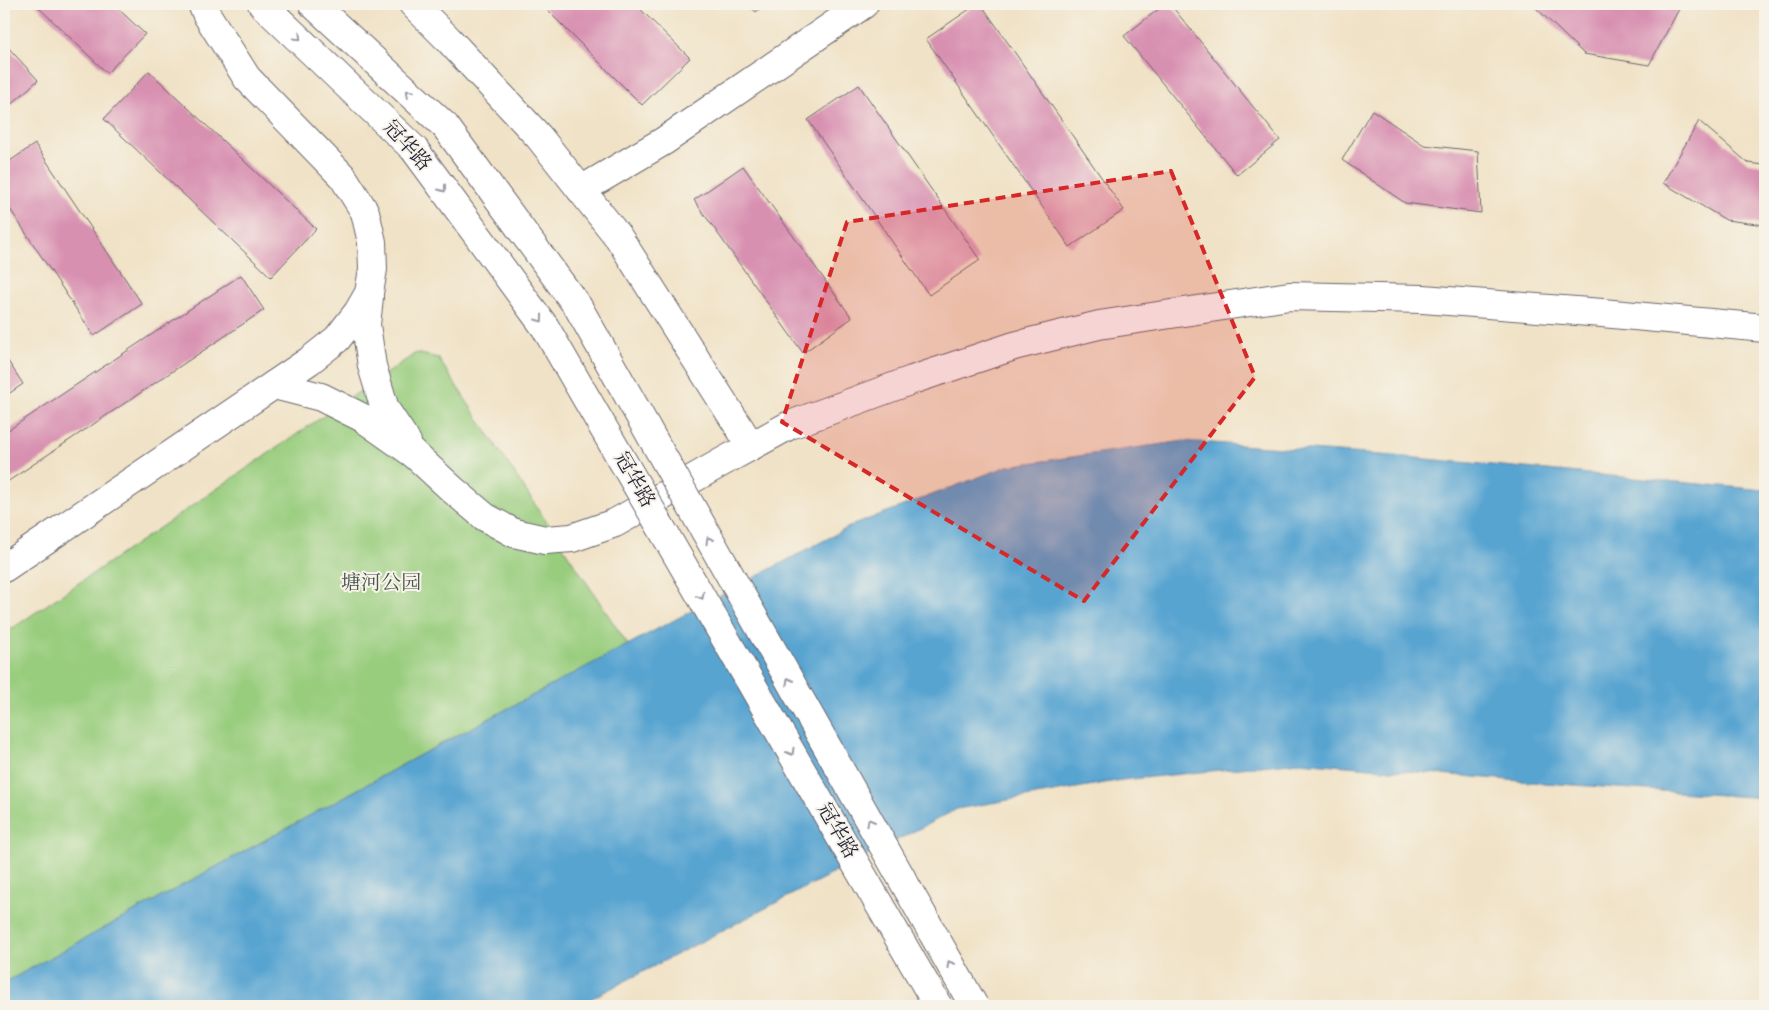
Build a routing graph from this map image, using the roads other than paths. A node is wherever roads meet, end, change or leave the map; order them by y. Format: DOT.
graph roads {
  1 [pos="202,4"];
  2 [pos="262,4"];
  3 [pos="313,4"];
  4 [pos="413,4"];
  5 [pos="864,4"];
  6 [pos="581,190"];
  7 [pos="369,292"];
  8 [pos="1765,328"];
  9 [pos="274,386"];
  10 [pos="751,446"];
  11 [pos="414,454"];
  12 [pos="4,568"];
  13 [pos="938,1006"];
  14 [pos="974,1006"];
  1 -- 7 [label="street"];
  2 -- 13 [label="street, 冠华路, one-way, bridge"];
  14 -- 3 [label="street, 冠华路, one-way, bridge"];
  4 -- 6 [label="street"];
  5 -- 6 [label="street"];
  6 -- 10 [label="street"];
  7 -- 9 [label="street"];
  7 -- 11 [label="street"];
  8 -- 10 [label="street"];
  9 -- 11 [label="street"];
  9 -- 12 [label="street"];
  10 -- 11 [label="street"];
}
